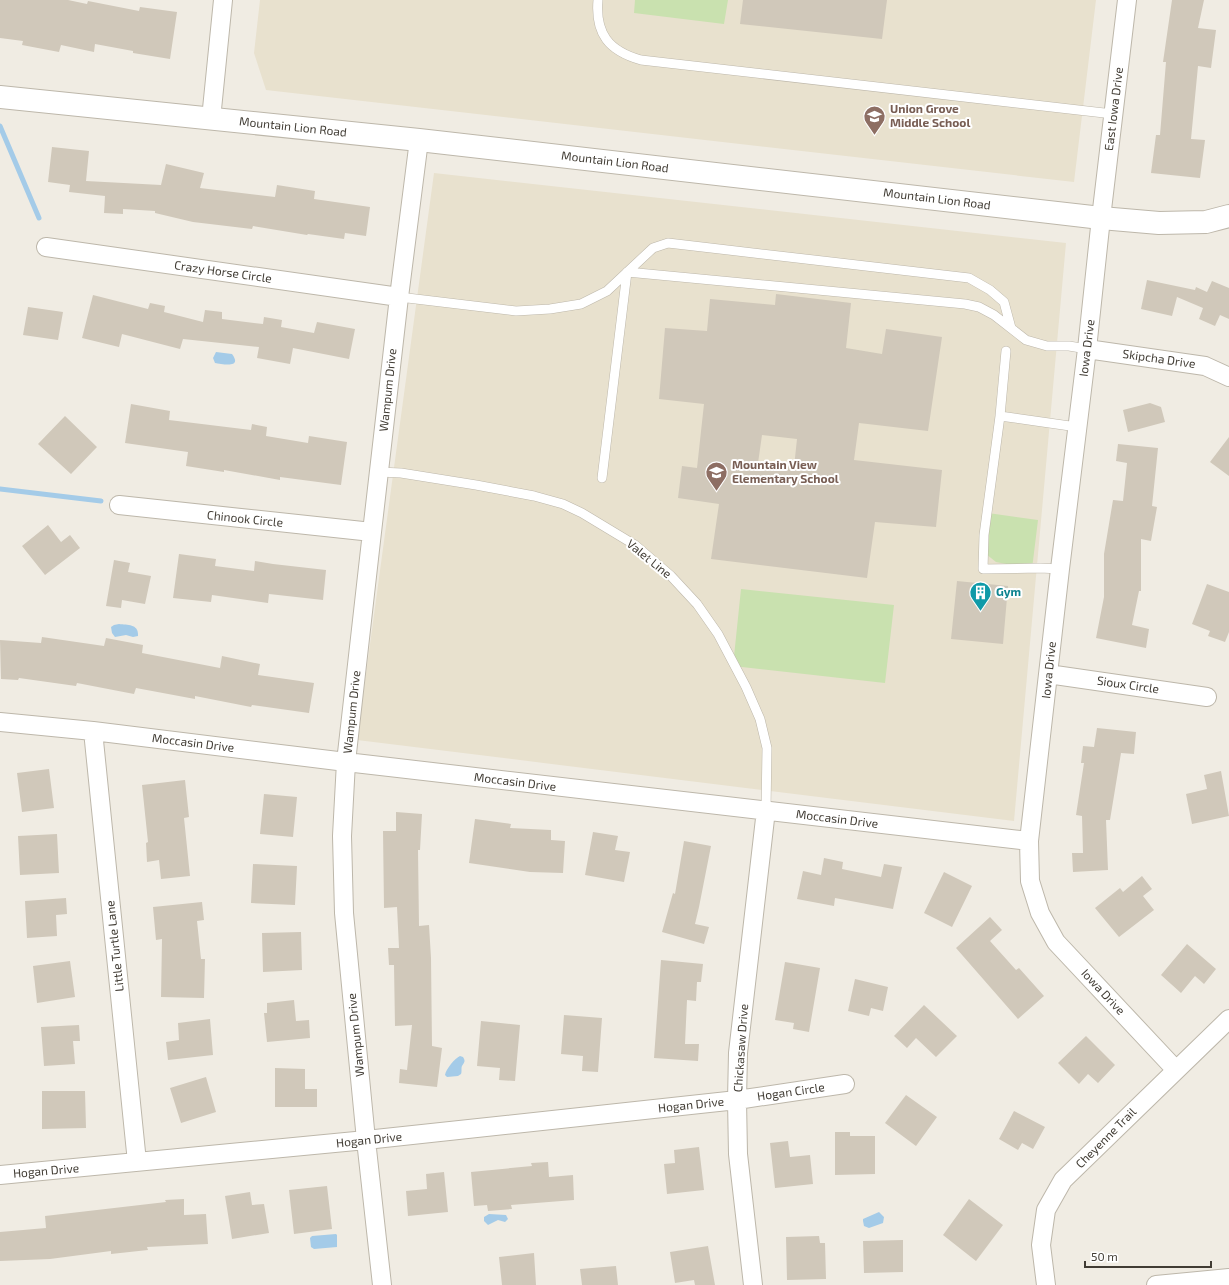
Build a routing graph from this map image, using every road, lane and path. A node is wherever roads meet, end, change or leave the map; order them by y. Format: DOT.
graph roads {
  1 [pos="223,0"];
  2 [pos="598,0"];
  3 [pos="1127,0"];
  4 [pos="0,97"];
  5 [pos="1113,114"];
  6 [pos="211,119"];
  7 [pos="419,140"];
  8 [pos="1229,216"];
  9 [pos="1101,218"];
  10 [pos="46,248"];
  11 [pos="627,272"];
  12 [pos="399,297"];
  13 [pos="1011,328"];
  14 [pos="1087,350"];
  15 [pos="1006,351"];
  16 [pos="1229,377"];
  17 [pos="1000,416"];
  18 [pos="1077,426"];
  19 [pos="379,472"];
  20 [pos="602,478"];
  21 [pos="119,505"];
  22 [pos="372,532"];
  23 [pos="1060,569"];
  24 [pos="1048,674"];
  25 [pos="1208,697"];
  26 [pos="0,722"];
  27 [pos="93,731"];
  28 [pos="346,762"];
  29 [pos="766,810"];
  30 [pos="1029,841"];
  31 [pos="1229,1019"];
  32 [pos="1176,1070"];
  33 [pos="845,1084"];
  34 [pos="737,1100"];
  35 [pos="366,1140"];
  36 [pos="137,1162"];
  37 [pos="0,1175"];
  38 [pos="1229,1278"];
  39 [pos="382,1285"];
  40 [pos="753,1285"];
  41 [pos="1046,1285"];
  42 [pos="1156,1285"];
  1 -- 6 [label="street"];
  2 -- 5 [label="lane"];
  3 -- 5 [label="street, East Iowa Drive"];
  4 -- 6 [label="street, Mountain Lion Road"];
  5 -- 9 [label="street, East Iowa Drive"];
  6 -- 7 [label="street, Mountain Lion Road"];
  7 -- 9 [label="street, Mountain Lion Road"];
  7 -- 12 [label="street, Wampum Drive"];
  8 -- 9 [label="street, Mountain Lion Road"];
  9 -- 14 [label="street, Iowa Drive"];
  10 -- 12 [label="street, Crazy Horse Circle"];
  11 -- 12 [label="lane"];
  11 -- 13 [label="lane"];
  11 -- 13 [label="lane"];
  11 -- 20 [label="lane"];
  12 -- 19 [label="street, Wampum Drive"];
  13 -- 14 [label="lane"];
  14 -- 16 [label="street, Skipcha Drive"];
  14 -- 18 [label="street, Iowa Drive"];
  15 -- 17 [label="lane"];
  17 -- 18 [label="lane"];
  17 -- 23 [label="lane"];
  18 -- 23 [label="street, Iowa Drive"];
  19 -- 22 [label="street, Wampum Drive"];
  19 -- 29 [label="lane, Valet Line"];
  21 -- 22 [label="street, Chinook Circle"];
  22 -- 28 [label="street, Wampum Drive"];
  23 -- 24 [label="street, Iowa Drive"];
  24 -- 25 [label="street, Sioux Circle"];
  24 -- 30 [label="street, Iowa Drive"];
  26 -- 27 [label="street, Moccasin Drive"];
  27 -- 28 [label="street, Moccasin Drive"];
  27 -- 36 [label="street, Little Turtle Lane"];
  28 -- 29 [label="street, Moccasin Drive"];
  28 -- 35 [label="street, Wampum Drive"];
  29 -- 30 [label="street, Moccasin Drive"];
  29 -- 34 [label="street, Chickasaw Drive"];
  30 -- 32 [label="street, Iowa Drive"];
  31 -- 32 [label="street, Cheyenne Trail"];
  32 -- 41 [label="street, Cheyenne Trail"];
  33 -- 34 [label="street, Hogan Circle"];
  34 -- 35 [label="street, Hogan Drive"];
  34 -- 40 [label="street, Chickasaw Drive"];
  35 -- 36 [label="street, Hogan Drive"];
  35 -- 39 [label="street, Wampum Drive"];
  36 -- 37 [label="street, Hogan Drive"];
  38 -- 42 [label="street"];
}
